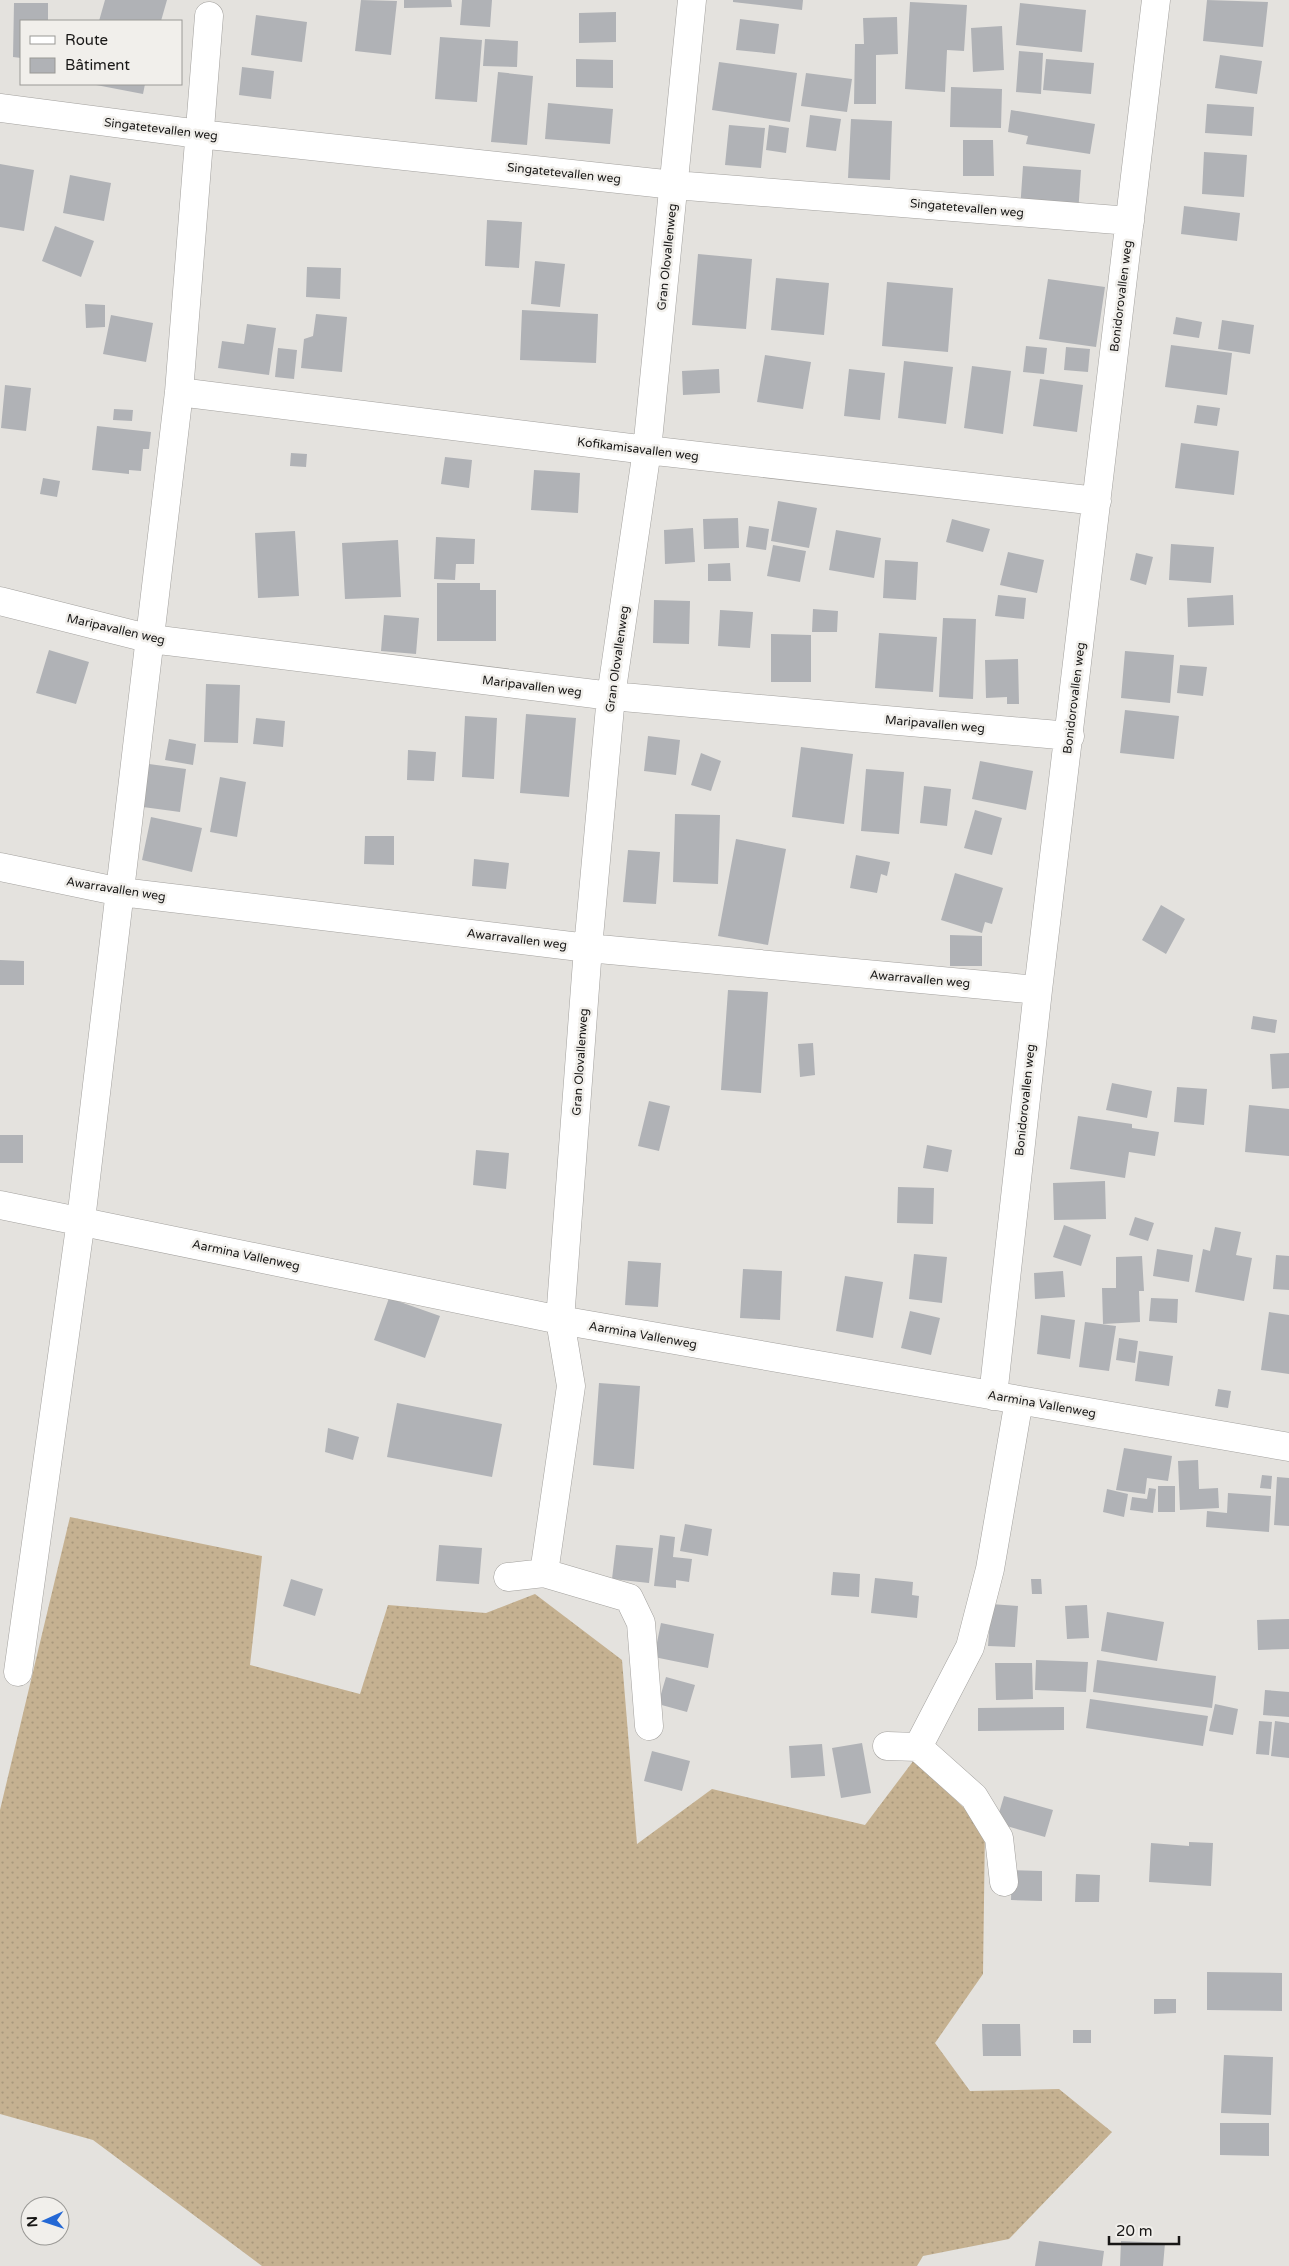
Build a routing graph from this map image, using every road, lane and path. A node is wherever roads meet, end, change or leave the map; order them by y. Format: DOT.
graph roads {
  1 [pos="692,0"];
  2 [pos="1156,0"];
  3 [pos="209,16"];
  4 [pos="0,108"];
  5 [pos="199,134"];
  6 [pos="674,185"];
  7 [pos="1130,221"];
  8 [pos="179,392"];
  9 [pos="647,450"];
  10 [pos="1097,502"];
  11 [pos="0,601"];
  12 [pos="151,639"];
  13 [pos="611,696"];
  14 [pos="1070,736"];
  15 [pos="0,867"];
  16 [pos="121,892"];
  17 [pos="588,948"];
  18 [pos="1038,990"];
  19 [pos="0,1205"];
  20 [pos="81,1220"];
  21 [pos="560,1320"];
  22 [pos="1006,1398"];
  23 [pos="1288,1442"];
  24 [pos="544,1573"];
  25 [pos="508,1577"];
  26 [pos="18,1672"];
  27 [pos="649,1726"];
  28 [pos="888,1746"];
  29 [pos="918,1747"];
  30 [pos="1004,1882"];
  1 -- 6 [label="street, Gran Olovallenweg"];
  2 -- 7 [label="street, Bonidorovallen weg"];
  3 -- 5 [label="street"];
  4 -- 5 [label="street, Singatetevallen weg"];
  5 -- 6 [label="street, Singatetevallen weg"];
  5 -- 8 [label="street"];
  6 -- 7 [label="street, Singatetevallen weg"];
  6 -- 9 [label="street, Gran Olovallenweg"];
  7 -- 10 [label="street, Bonidorovallen weg"];
  8 -- 9 [label="street, Kofikamisavallen weg"];
  8 -- 12 [label="street"];
  9 -- 10 [label="street, Kofikamisavallen weg"];
  9 -- 13 [label="street, Gran Olovallenweg"];
  10 -- 14 [label="street, Bonidorovallen weg"];
  11 -- 12 [label="street, Maripavallen weg"];
  12 -- 13 [label="street, Maripavallen weg"];
  12 -- 16 [label="street"];
  13 -- 14 [label="street, Maripavallen weg"];
  13 -- 17 [label="street, Gran Olovallenweg"];
  14 -- 18 [label="street, Bonidorovallen weg"];
  15 -- 16 [label="street, Awarravallen weg"];
  16 -- 17 [label="street, Awarravallen weg"];
  16 -- 20 [label="street"];
  17 -- 18 [label="street, Awarravallen weg"];
  17 -- 21 [label="street, Gran Olovallenweg"];
  18 -- 22 [label="street, Bonidorovallen weg"];
  19 -- 20 [label="street, Aarmina Vallenweg"];
  20 -- 21 [label="street, Aarmina Vallenweg"];
  20 -- 26 [label="street"];
  21 -- 22 [label="street, Aarmina Vallenweg"];
  21 -- 24 [label="street, Gran Olovallenweg"];
  22 -- 23 [label="street, Aarmina Vallenweg"];
  22 -- 29 [label="street, Bonidorovallen weg"];
  24 -- 25 [label="street"];
  24 -- 27 [label="street"];
  28 -- 29 [label="street"];
  29 -- 30 [label="street"];
}
